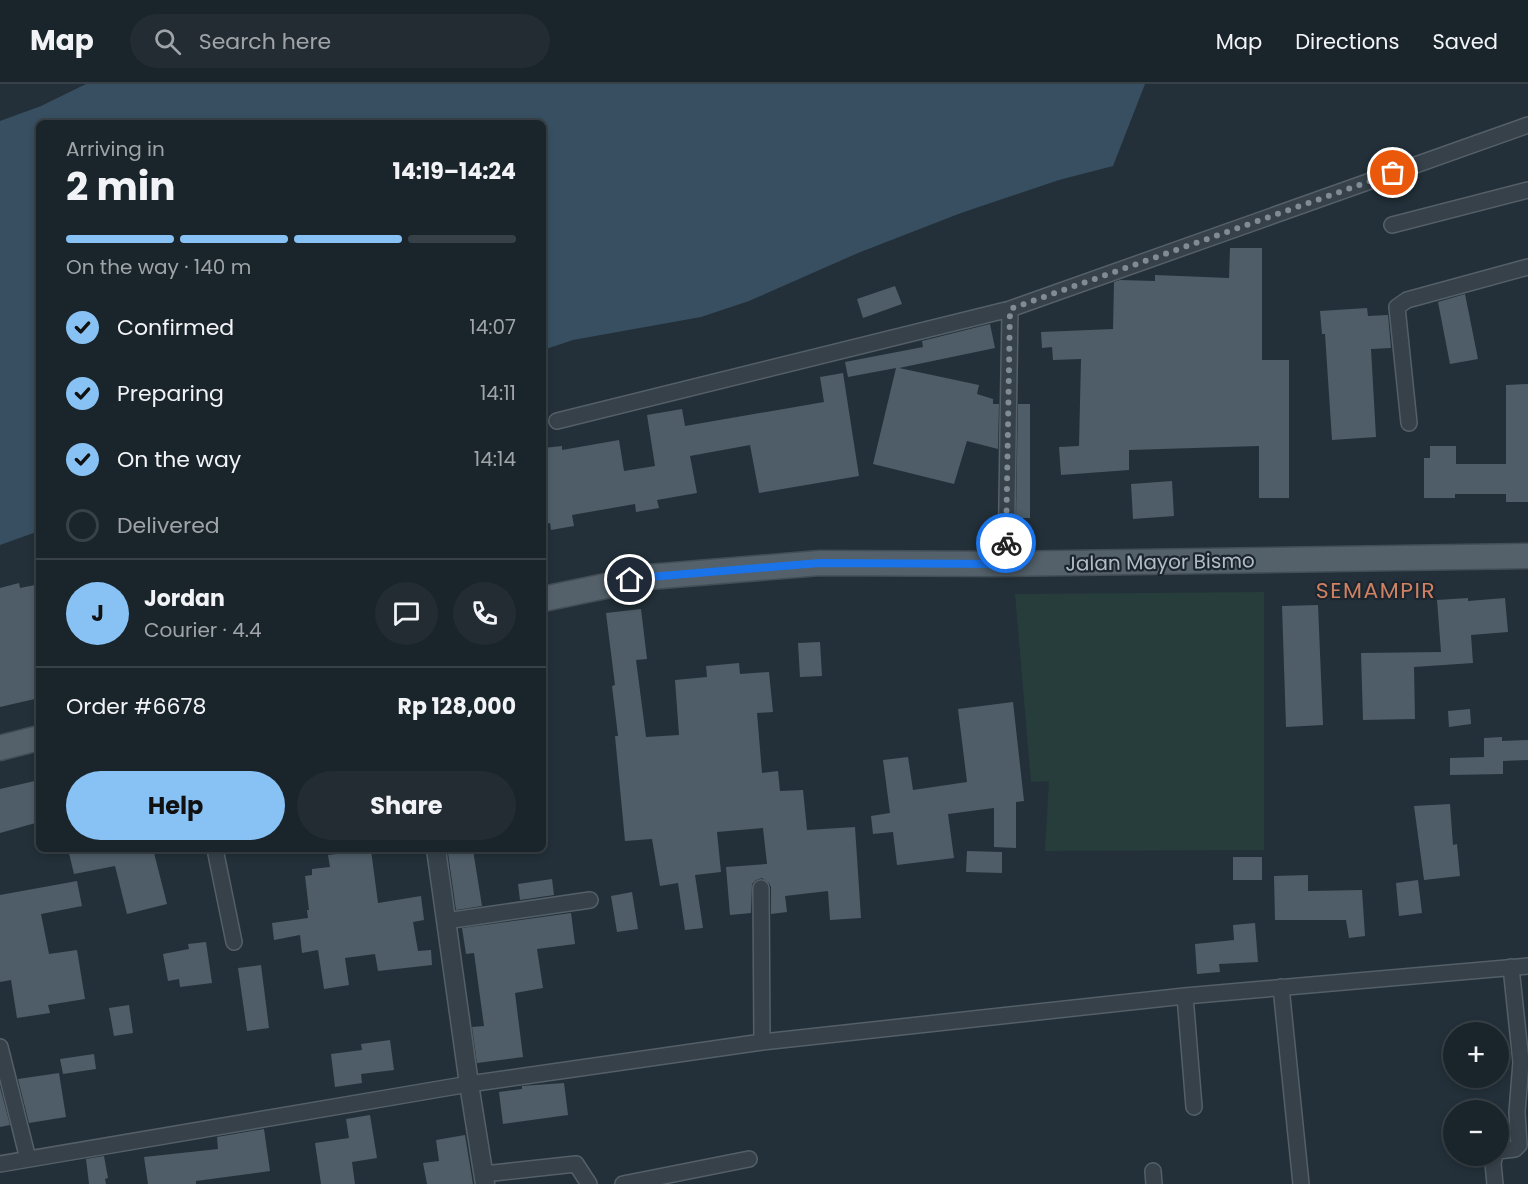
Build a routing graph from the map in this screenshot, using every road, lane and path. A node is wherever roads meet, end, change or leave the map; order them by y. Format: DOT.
graph roads {
  1 [pos="1528,125"];
  2 [pos="1528,190"];
  3 [pos="1392,225"];
  4 [pos="1528,267"];
  5 [pos="1010,309"];
  6 [pos="557,421"];
  7 [pos="1409,423"];
  8 [pos="1528,556"];
  9 [pos="1006,564"];
  10 [pos="546,598"];
  11 [pos="36,739"];
  12 [pos="0,748"];
  13 [pos="215,852"];
  14 [pos="436,852"];
  15 [pos="761,888"];
  16 [pos="590,900"];
  17 [pos="446,921"];
  18 [pos="234,942"];
  19 [pos="1528,966"];
  20 [pos="1511,967"];
  21 [pos="1281,987"];
  22 [pos="1185,996"];
  23 [pos="762,1042"];
  24 [pos="0,1047"];
  25 [pos="468,1084"];
  26 [pos="1194,1107"];
  27 [pos="1509,1150"];
  28 [pos="28,1159"];
  29 [pos="749,1159"];
  30 [pos="0,1164"];
  31 [pos="1493,1166"];
  32 [pos="484,1179"];
  33 [pos="589,1184"];
  34 [pos="623,1184"];
  35 [pos="1301,1184"];
  36 [pos="1495,1184"];
  1 -- 5 [label="street"];
  2 -- 3 [label="street"];
  4 -- 7 [label="street"];
  5 -- 6 [label="street"];
  5 -- 9 [label="street"];
  8 -- 9 [label="main road, Jalan Mayor Bismo"];
  9 -- 10 [label="main road, Jalan Mayor Bismo"];
  11 -- 12 [label="main road"];
  13 -- 18 [label="street"];
  14 -- 17 [label="street"];
  15 -- 23 [label="street"];
  16 -- 17 [label="street"];
  17 -- 25 [label="street"];
  19 -- 20 [label="street"];
  20 -- 21 [label="street"];
  20 -- 27 [label="street"];
  21 -- 22 [label="street"];
  21 -- 35 [label="street"];
  22 -- 23 [label="street"];
  22 -- 26 [label="street"];
  23 -- 25 [label="street"];
  24 -- 28 [label="street"];
  25 -- 28 [label="street"];
  25 -- 32 [label="street"];
  28 -- 30 [label="street"];
  29 -- 34 [label="street"];
  31 -- 36 [label="street"];
  32 -- 33 [label="street"];
}
